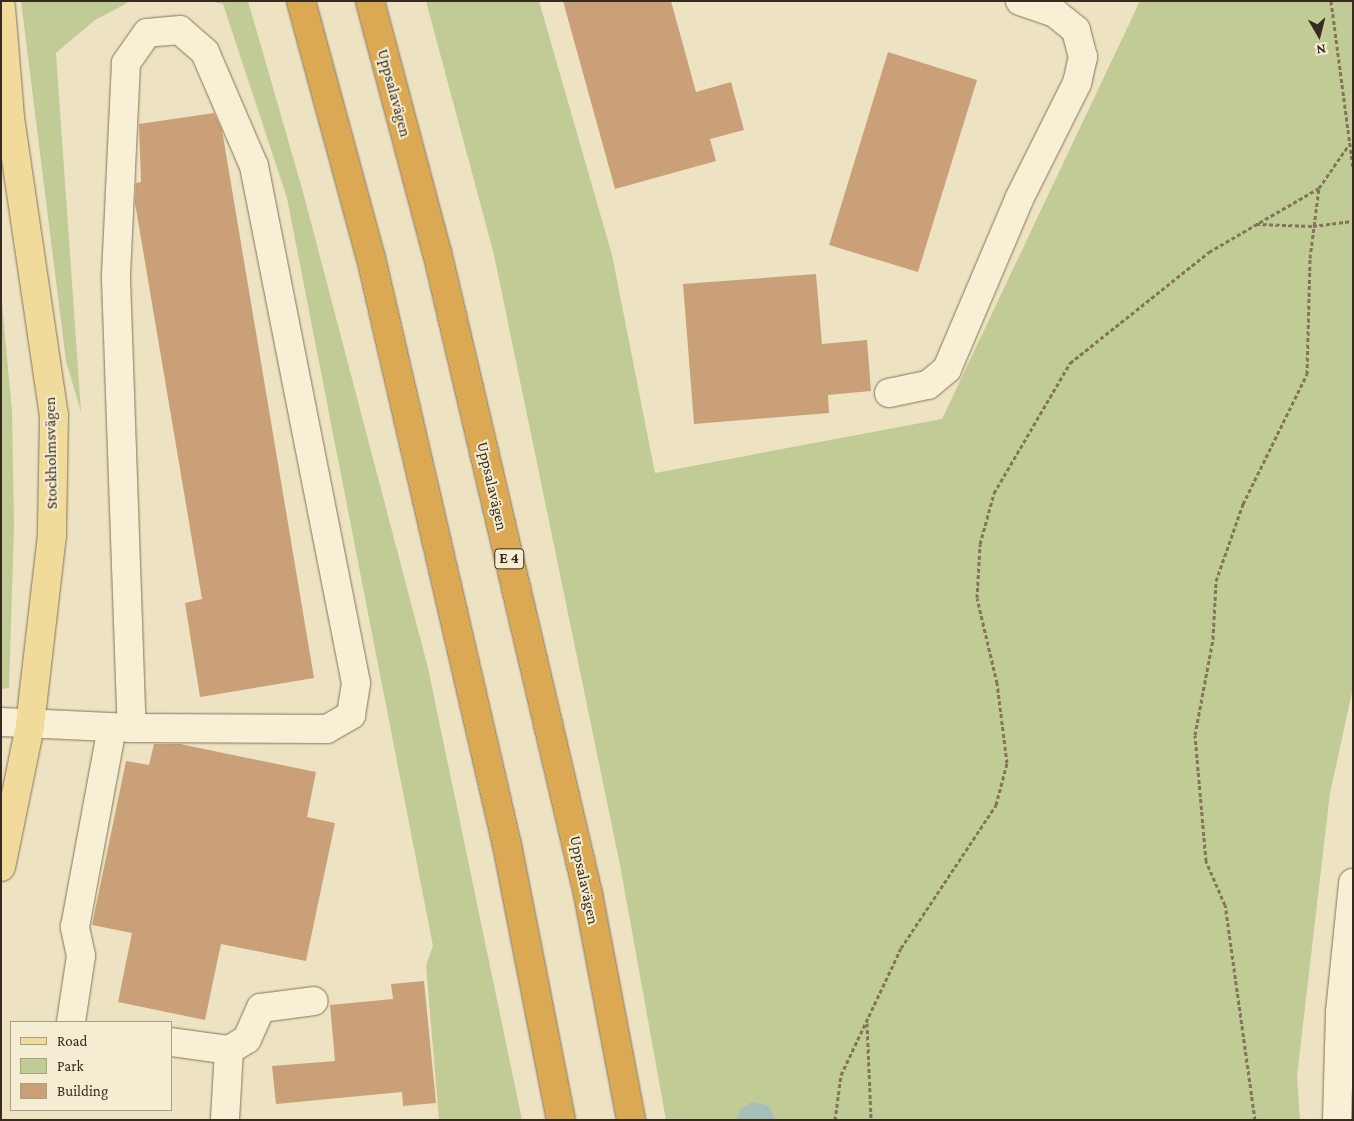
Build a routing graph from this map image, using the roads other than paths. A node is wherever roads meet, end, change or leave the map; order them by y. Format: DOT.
graph roads {
  1 [pos="301,1"];
  2 [pos="370,1"];
  3 [pos="1020,1"];
  4 [pos="1,8"];
  5 [pos="889,392"];
  6 [pos="1,722"];
  7 [pos="30,726"];
  8 [pos="122,728"];
  9 [pos="1,867"];
  10 [pos="1353,883"];
  11 [pos="314,1001"];
  12 [pos="71,1021"];
  13 [pos="172,1042"];
  14 [pos="229,1050"];
  15 [pos="224,1120"];
  16 [pos="561,1120"];
  17 [pos="631,1120"];
  18 [pos="1337,1120"];
  1 -- 16 [label="highway"];
  2 -- 17 [label="highway, Uppsalavägen / E 4"];
  3 -- 5 [label="street"];
  4 -- 7 [label="main road, Stockholmsvägen"];
  6 -- 7 [label="street"];
  7 -- 8 [label="street"];
  7 -- 9 [label="main road, Stockholmsvägen"];
  8 -- 8 [label="street"];
  8 -- 12 [label="street"];
  10 -- 18 [label="street"];
  11 -- 14 [label="street"];
  13 -- 14 [label="street"];
  14 -- 15 [label="street"];
}
